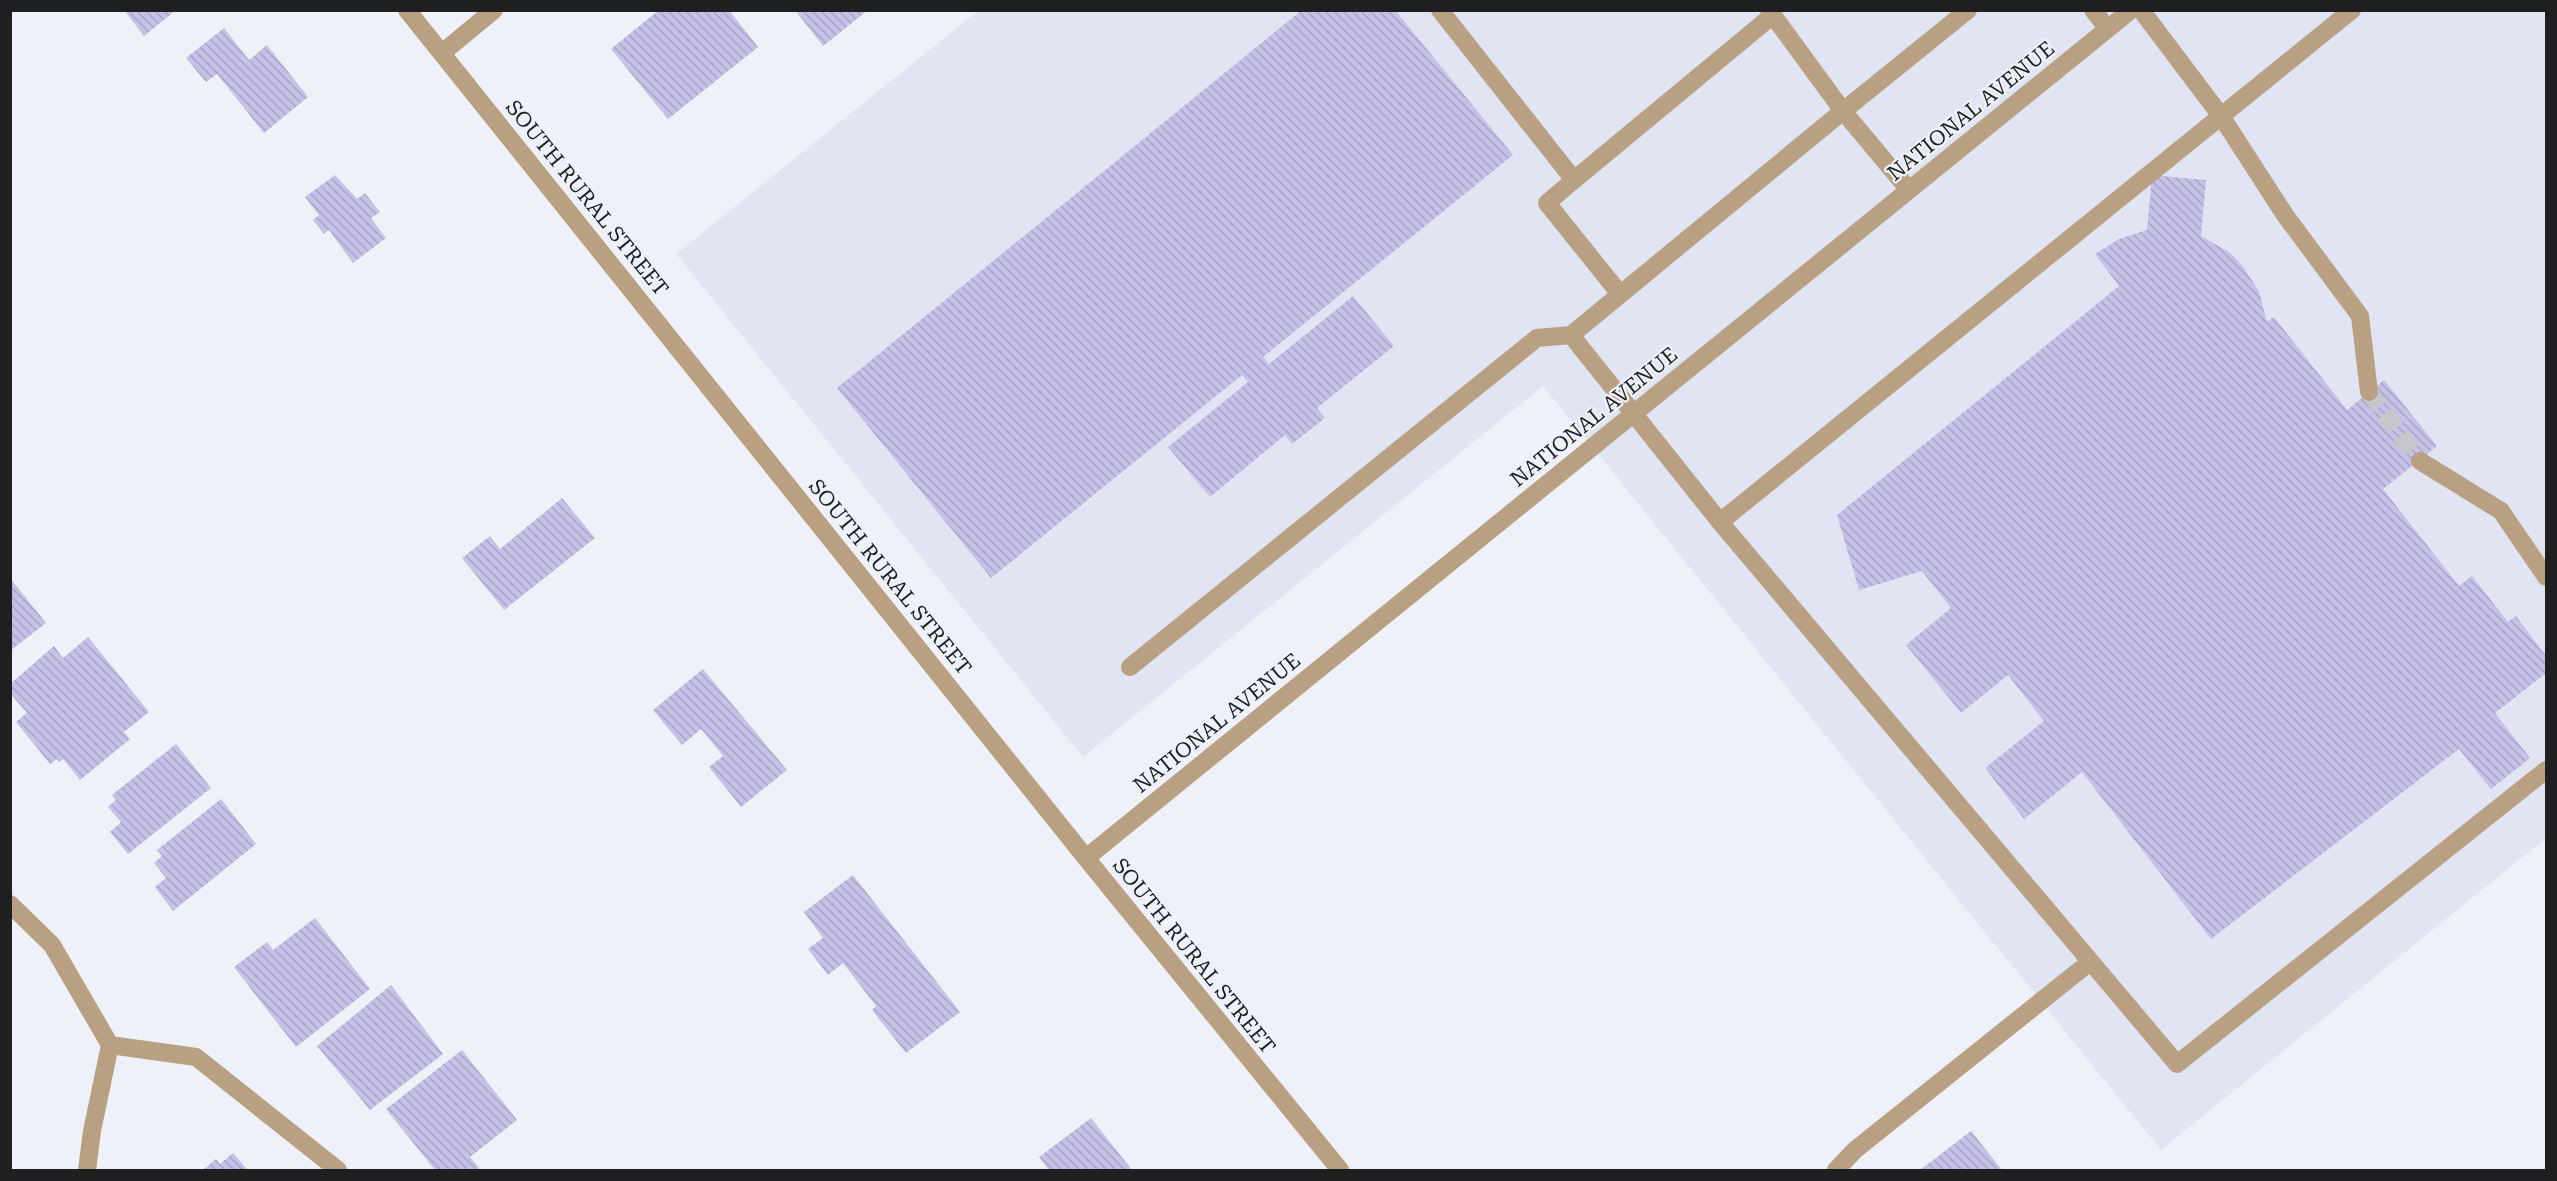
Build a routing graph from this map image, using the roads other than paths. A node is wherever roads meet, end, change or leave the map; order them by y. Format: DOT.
graph roads {
  1 [pos="407,10"];
  2 [pos="494,10"];
  3 [pos="1440,10"];
  4 [pos="1968,10"];
  5 [pos="2093,10"];
  6 [pos="2130,10"];
  7 [pos="2140,10"];
  8 [pos="2352,10"];
  9 [pos="1771,13"];
  10 [pos="2108,29"];
  11 [pos="442,53"];
  12 [pos="1843,111"];
  13 [pos="2221,116"];
  14 [pos="1574,180"];
  15 [pos="1910,190"];
  16 [pos="1620,294"];
  17 [pos="1571,334"];
  18 [pos="2368,393"];
  19 [pos="1634,414"];
  20 [pos="2420,461"];
  21 [pos="1720,522"];
  22 [pos="2547,577"];
  23 [pos="1130,668"];
  24 [pos="2547,770"];
  25 [pos="1086,858"];
  26 [pos="10,904"];
  27 [pos="2090,962"];
  28 [pos="110,1045"];
  29 [pos="87,1170"];
  30 [pos="338,1170"];
  31 [pos="1340,1170"];
  32 [pos="1836,1170"];
  1 -- 11 [label="street, SOUTH RURAL STREET"];
  2 -- 11 [label="street"];
  3 -- 14 [label="street"];
  4 -- 12 [label="street"];
  5 -- 10 [label="street"];
  6 -- 10 [label="street, NATIONAL AVENUE"];
  7 -- 13 [label="street"];
  8 -- 13 [label="street"];
  9 -- 12 [label="street"];
  9 -- 14 [label="street"];
  10 -- 15 [label="street, NATIONAL AVENUE"];
  11 -- 25 [label="street, SOUTH RURAL STREET"];
  12 -- 15 [label="street"];
  12 -- 16 [label="street"];
  13 -- 18 [label="street"];
  13 -- 21 [label="street"];
  14 -- 16 [label="street"];
  15 -- 19 [label="street, NATIONAL AVENUE"];
  16 -- 17 [label="street"];
  17 -- 19 [label="street"];
  17 -- 23 [label="street"];
  19 -- 21 [label="street"];
  19 -- 25 [label="street, NATIONAL AVENUE"];
  20 -- 22 [label="street"];
  21 -- 27 [label="street"];
  24 -- 27 [label="street"];
  25 -- 31 [label="street, SOUTH RURAL STREET"];
  26 -- 28 [label="street"];
  27 -- 32 [label="street"];
  28 -- 29 [label="street"];
  28 -- 30 [label="street"];
}
